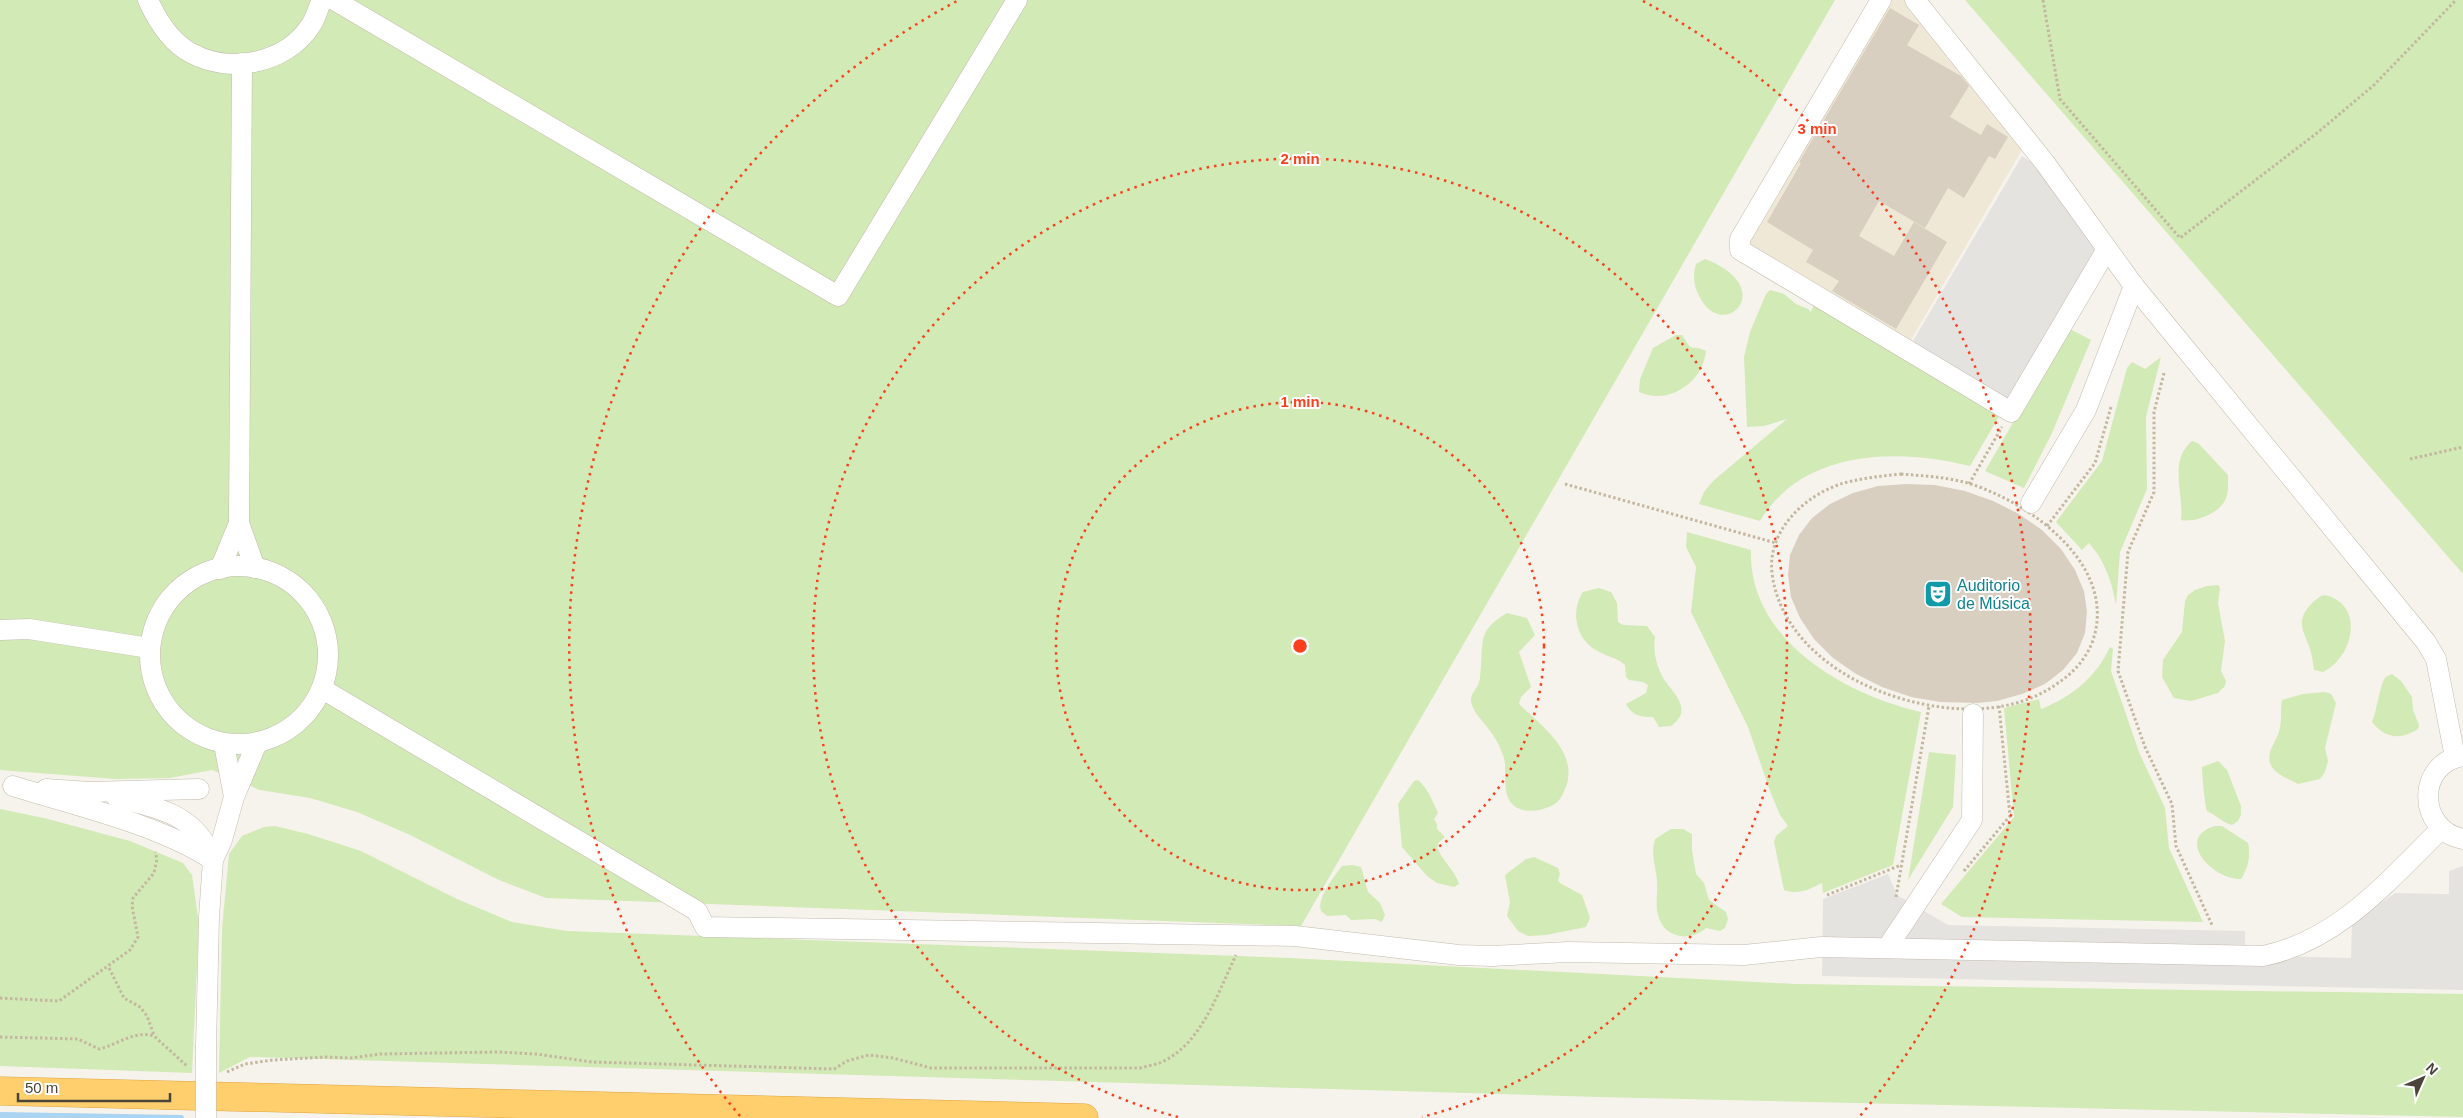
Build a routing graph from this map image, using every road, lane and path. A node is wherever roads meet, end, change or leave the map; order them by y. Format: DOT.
graph roads {
  1 [pos="148,0"];
  2 [pos="322,0"];
  3 [pos="334,0"];
  4 [pos="1017,0"];
  5 [pos="1881,0"];
  6 [pos="1915,0"];
  7 [pos="2043,0"];
  8 [pos="2456,0"];
  9 [pos="242,63"];
  10 [pos="2107,249"];
  11 [pos="2134,286"];
  12 [pos="2164,373"];
  13 [pos="2011,412"];
  14 [pos="2463,447"];
  15 [pos="2410,459"];
  16 [pos="1565,484"];
  17 [pos="1969,484"];
  18 [pos="2031,503"];
  19 [pos="239,523"];
  20 [pos="1776,543"];
  21 [pos="220,568"];
  22 [pos="255,568"];
  23 [pos="0,630"];
  24 [pos="149,648"];
  25 [pos="324,690"];
  26 [pos="1929,706"];
  27 [pos="1973,714"];
  28 [pos="224,744"];
  29 [pos="257,744"];
  30 [pos="2459,756"];
  31 [pos="6,786"];
  32 [pos="89,792"];
  33 [pos="234,797"];
  34 [pos="182,820"];
  35 [pos="2441,828"];
  36 [pos="2463,839"];
  37 [pos="154,850"];
  38 [pos="213,860"];
  39 [pos="1901,865"];
  40 [pos="1827,895"];
  41 [pos="1895,904"];
  42 [pos="2212,925"];
  43 [pos="1246,936"];
  44 [pos="1887,948"];
  45 [pos="109,968"];
  46 [pos="0,998"];
  47 [pos="154,1036"];
  48 [pos="0,1037"];
  49 [pos="190,1070"];
  50 [pos="220,1075"];
  51 [pos="0,1091"];
  52 [pos="206,1118"];
  53 [pos="1084,1118"];
  1 -- 9 [label="street"];
  2 -- 9 [label="street"];
  3 -- 4 [label="street"];
  5 -- 13 [label="street"];
  6 -- 10 [label="street"];
  7 -- 8 [label="path"];
  9 -- 19 [label="street"];
  10 -- 11 [label="street"];
  10 -- 13 [label="street"];
  11 -- 18 [label="street"];
  11 -- 30 [label="street"];
  12 -- 42 [label="path"];
  13 -- 17 [label="path"];
  14 -- 15 [label="path"];
  16 -- 20 [label="path"];
  17 -- 20 [label="path"];
  17 -- 26 [label="path"];
  19 -- 21 [label="street"];
  19 -- 22 [label="street"];
  20 -- 26 [label="path"];
  21 -- 22 [label="street"];
  21 -- 24 [label="street"];
  22 -- 25 [label="street"];
  23 -- 24 [label="street"];
  24 -- 28 [label="street"];
  25 -- 29 [label="street"];
  25 -- 43 [label="street"];
  26 -- 39 [label="path"];
  27 -- 44 [label="street"];
  28 -- 29 [label="street"];
  28 -- 33 [label="street"];
  29 -- 33 [label="street"];
  30 -- 35 [label="street"];
  31 -- 32 [label="street"];
  31 -- 38 [label="street"];
  32 -- 34 [label="street"];
  32 -- 34 [label="street"];
  33 -- 38 [label="street"];
  34 -- 38 [label="street"];
  35 -- 36 [label="street"];
  35 -- 44 [label="street"];
  37 -- 45 [label="path"];
  38 -- 52 [label="street, bridge"];
  39 -- 40 [label="path"];
  39 -- 41 [label="path"];
  43 -- 44 [label="street"];
  43 -- 50 [label="path"];
  45 -- 46 [label="path"];
  45 -- 47 [label="path"];
  47 -- 48 [label="path"];
  47 -- 49 [label="path"];
  51 -- 53 [label="highway"];
}
